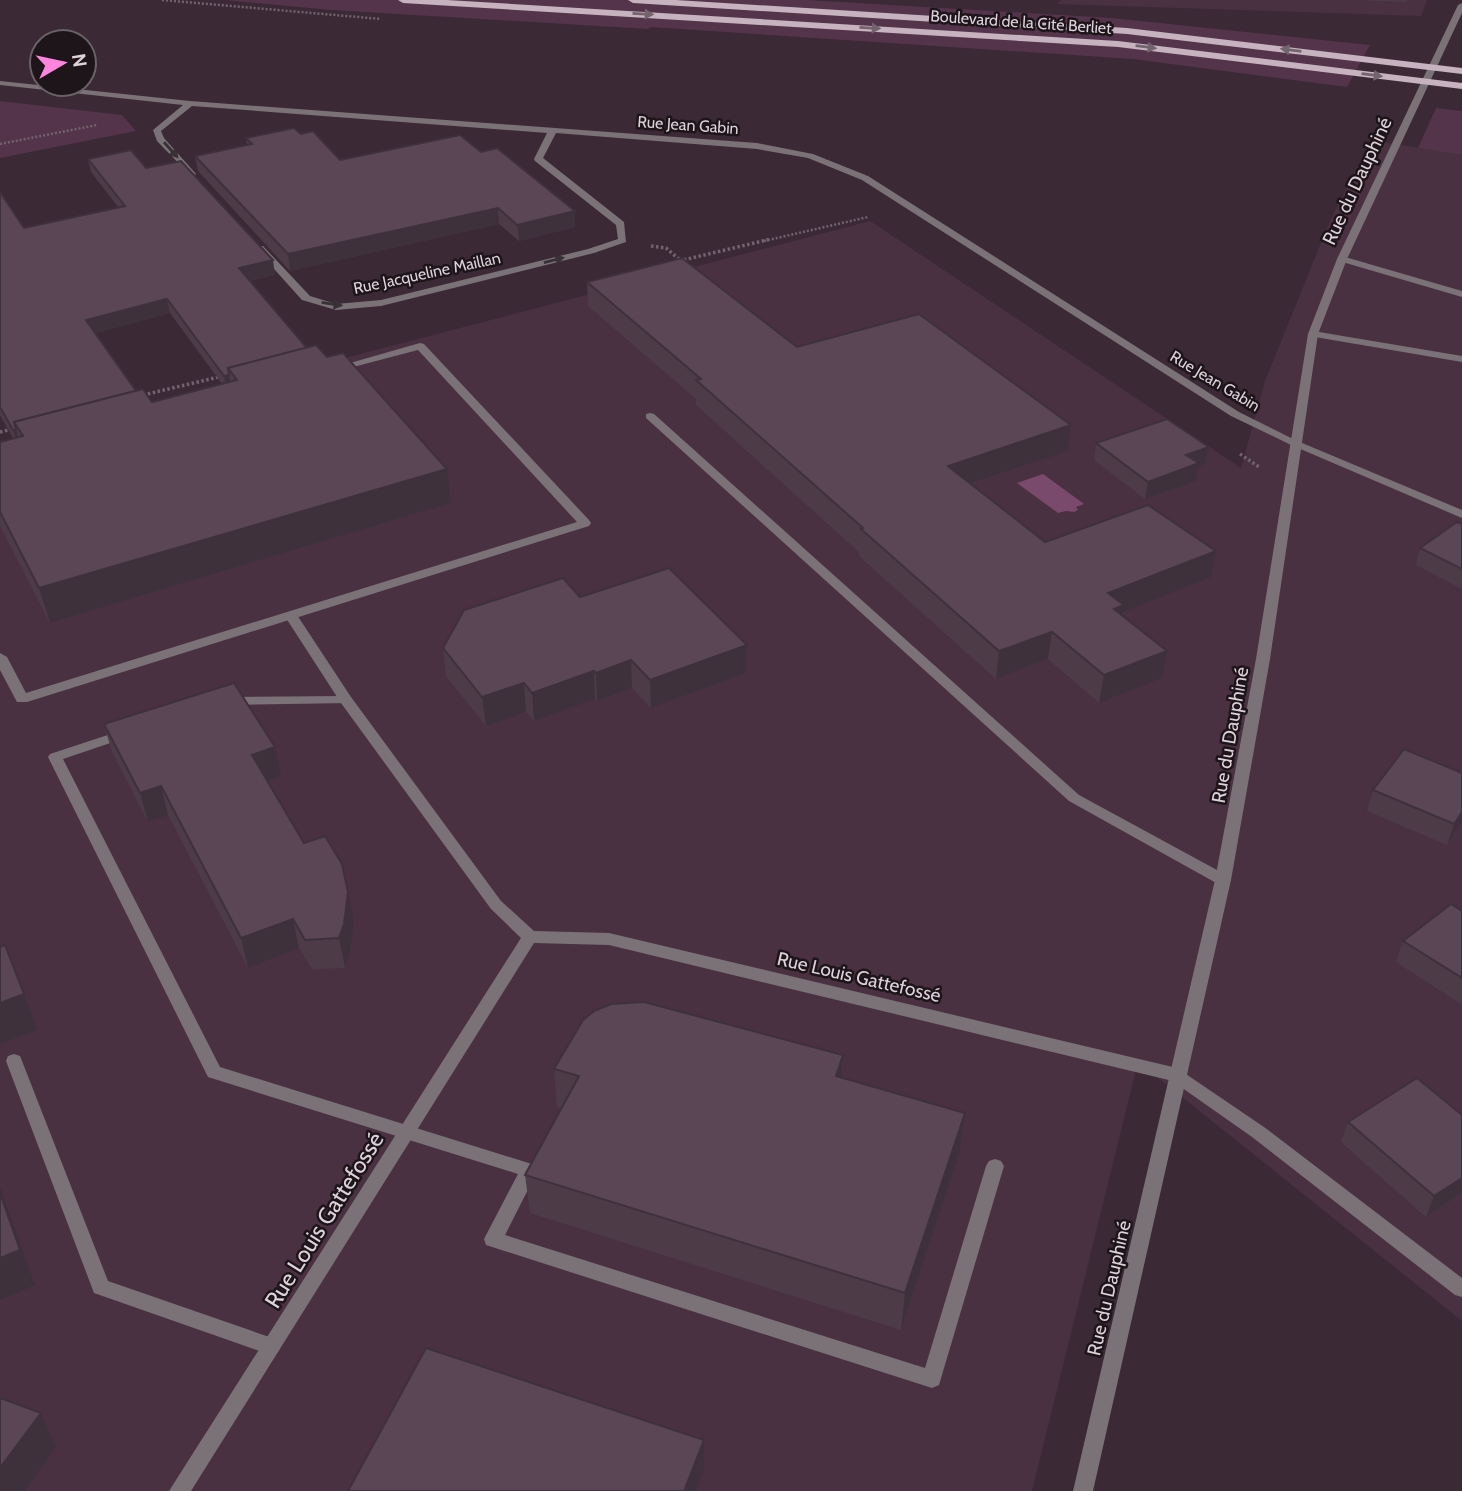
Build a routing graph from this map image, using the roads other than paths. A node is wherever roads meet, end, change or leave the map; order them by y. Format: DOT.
graph roads {
  1 [pos="404,0"];
  2 [pos="633,0"];
  3 [pos="1462,5"];
  4 [pos="1432,67"];
  5 [pos="1462,71"];
  6 [pos="1425,82"];
  7 [pos="0,83"];
  8 [pos="1462,86"];
  9 [pos="190,103"];
  10 [pos="553,130"];
  11 [pos="197,178"];
  12 [pos="251,238"];
  13 [pos="1342,259"];
  14 [pos="1462,294"];
  15 [pos="1313,334"];
  16 [pos="1462,359"];
  17 [pos="315,373"];
  18 [pos="650,416"];
  19 [pos="1295,443"];
  20 [pos="1462,514"];
  21 [pos="290,615"];
  22 [pos="0,657"];
  23 [pos="346,699"];
  24 [pos="216,701"];
  25 [pos="142,727"];
  26 [pos="1223,880"];
  27 [pos="530,937"];
  28 [pos="14,1061"];
  29 [pos="1177,1075"];
  30 [pos="407,1132"];
  31 [pos="995,1166"];
  32 [pos="1462,1289"];
  33 [pos="271,1346"];
  34 [pos="179,1491"];
  35 [pos="1083,1491"];
  1 -- 6 [label="main road, Boulevard de la Cité Berliet, one-way"];
  4 -- 2 [label="main road, Boulevard de la Cité Berliet, one-way"];
  3 -- 4 [label="street, Rue du Dauphiné"];
  4 -- 5 [label="main road, Boulevard de la Cité Berliet"];
  4 -- 6 [label="street, Rue du Dauphiné"];
  6 -- 8 [label="main road, Boulevard de la Cité Berliet"];
  6 -- 13 [label="street, Rue du Dauphiné"];
  7 -- 9 [label="street, Rue Jean Gabin"];
  9 -- 10 [label="street, Rue Jean Gabin"];
  9 -- 11 [label="street, one-way"];
  12 -- 10 [label="street, Rue Jacqueline Maillan, one-way"];
  10 -- 19 [label="street, Rue Jean Gabin"];
  13 -- 14 [label="street"];
  13 -- 15 [label="street, Rue du Dauphiné"];
  15 -- 16 [label="street"];
  15 -- 19 [label="street, Rue du Dauphiné"];
  17 -- 21 [label="street"];
  18 -- 26 [label="street"];
  19 -- 20 [label="street, Rue Jean Gabin"];
  19 -- 26 [label="street, Rue du Dauphiné"];
  21 -- 22 [label="street"];
  21 -- 23 [label="street"];
  23 -- 24 [label="street"];
  23 -- 27 [label="street"];
  25 -- 30 [label="street"];
  26 -- 29 [label="street, Rue du Dauphiné"];
  27 -- 29 [label="street, Rue Louis Gattefossé"];
  27 -- 30 [label="street, Rue Louis Gattefossé"];
  28 -- 33 [label="street"];
  29 -- 32 [label="street"];
  29 -- 35 [label="street, Rue du Dauphiné"];
  30 -- 31 [label="street"];
  30 -- 33 [label="street, Rue Louis Gattefossé"];
  33 -- 34 [label="street, Rue Louis Gattefossé"];
}
